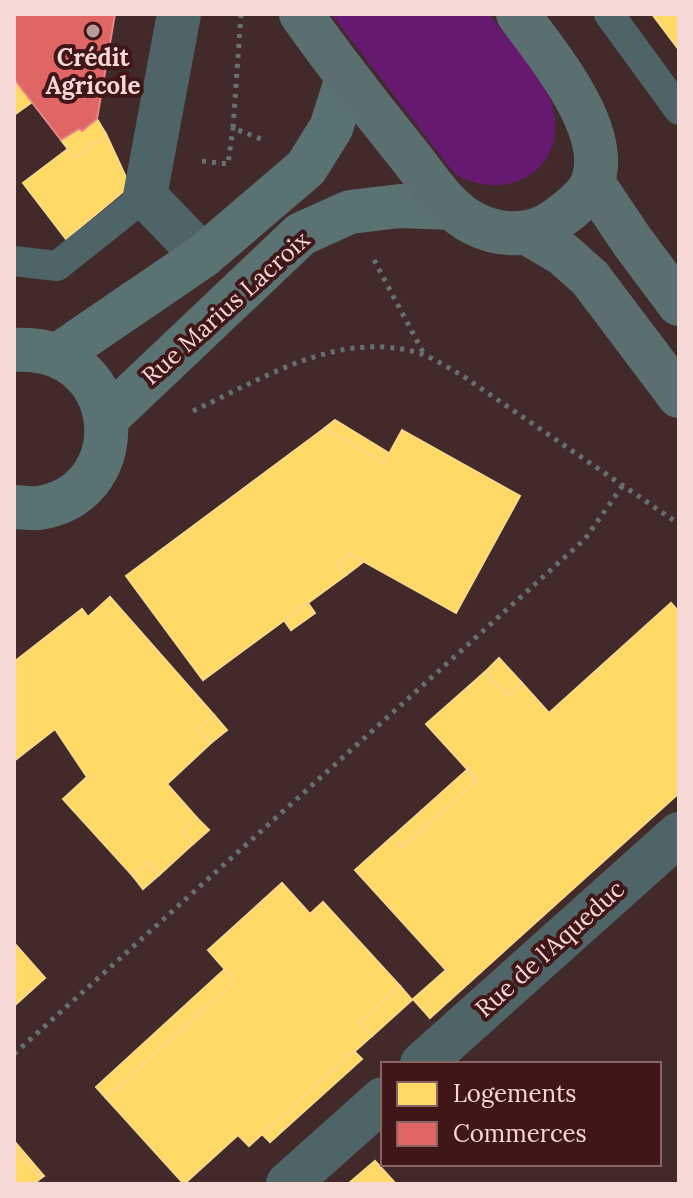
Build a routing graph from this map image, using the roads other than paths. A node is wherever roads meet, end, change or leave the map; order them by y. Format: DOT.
graph roads {
  1 [pos="179,14"];
  2 [pos="301,14"];
  3 [pos="609,14"];
  4 [pos="529,20"];
  5 [pos="347,78"];
  6 [pos="679,110"];
  7 [pos="593,183"];
  8 [pos="145,196"];
  9 [pos="451,208"];
  10 [pos="527,233"];
  11 [pos="203,256"];
  12 [pos="14,261"];
  13 [pos="679,304"];
  14 [pos="14,350"];
  15 [pos="58,355"];
  16 [pos="679,396"];
  17 [pos="106,419"];
  18 [pos="14,507"];
  19 [pos="679,834"];
  20 [pos="424,1062"];
  21 [pos="381,1101"];
  22 [pos="288,1184"];
  1 -- 8 [label="street"];
  2 -- 5 [label="main road"];
  3 -- 6 [label="lane"];
  4 -- 7 [label="main road"];
  5 -- 9 [label="main road"];
  5 -- 11 [label="main road"];
  7 -- 10 [label="main road"];
  7 -- 13 [label="main road"];
  8 -- 11 [label="street"];
  8 -- 12 [label="lane"];
  9 -- 10 [label="main road"];
  9 -- 17 [label="main road, Rue Marius Lacroix"];
  10 -- 16 [label="main road"];
  11 -- 15 [label="main road"];
  14 -- 15 [label="main road"];
  15 -- 17 [label="main road"];
  17 -- 18 [label="main road"];
  19 -- 20 [label="street, Rue de l'Aqueduc"];
  21 -- 22 [label="street"];
}
